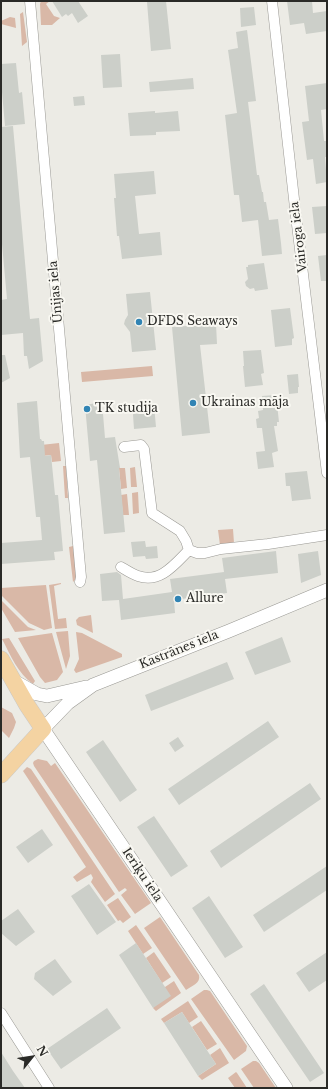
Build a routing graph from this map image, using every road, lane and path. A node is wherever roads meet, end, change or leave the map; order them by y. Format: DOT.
graph roads {
  1 [pos="30,1"];
  2 [pos="272,1"];
  3 [pos="124,447"];
  4 [pos="327,473"];
  5 [pos="327,535"];
  6 [pos="188,550"];
  7 [pos="121,567"];
  8 [pos="80,582"];
  9 [pos="327,590"];
  10 [pos="1,660"];
  11 [pos="14,681"];
  12 [pos="93,685"];
  13 [pos="43,729"];
  14 [pos="1,775"];
  15 [pos="1,1013"];
  16 [pos="49,1088"];
  17 [pos="286,1088"];
  1 -- 8 [label="street, Ūnijas iela"];
  2 -- 4 [label="street, Vairoga iela"];
  3 -- 6 [label="street"];
  5 -- 6 [label="street"];
  6 -- 7 [label="street"];
  9 -- 12 [label="street, Kastrānes iela"];
  10 -- 11 [label="main road, Ieriķu iela"];
  11 -- 12 [label="street"];
  11 -- 13 [label="main road, Ieriķu iela"];
  12 -- 13 [label="street, Kastrānes iela"];
  13 -- 14 [label="main road"];
  13 -- 17 [label="street, Ieriķu iela"];
  15 -- 16 [label="street"];
}
